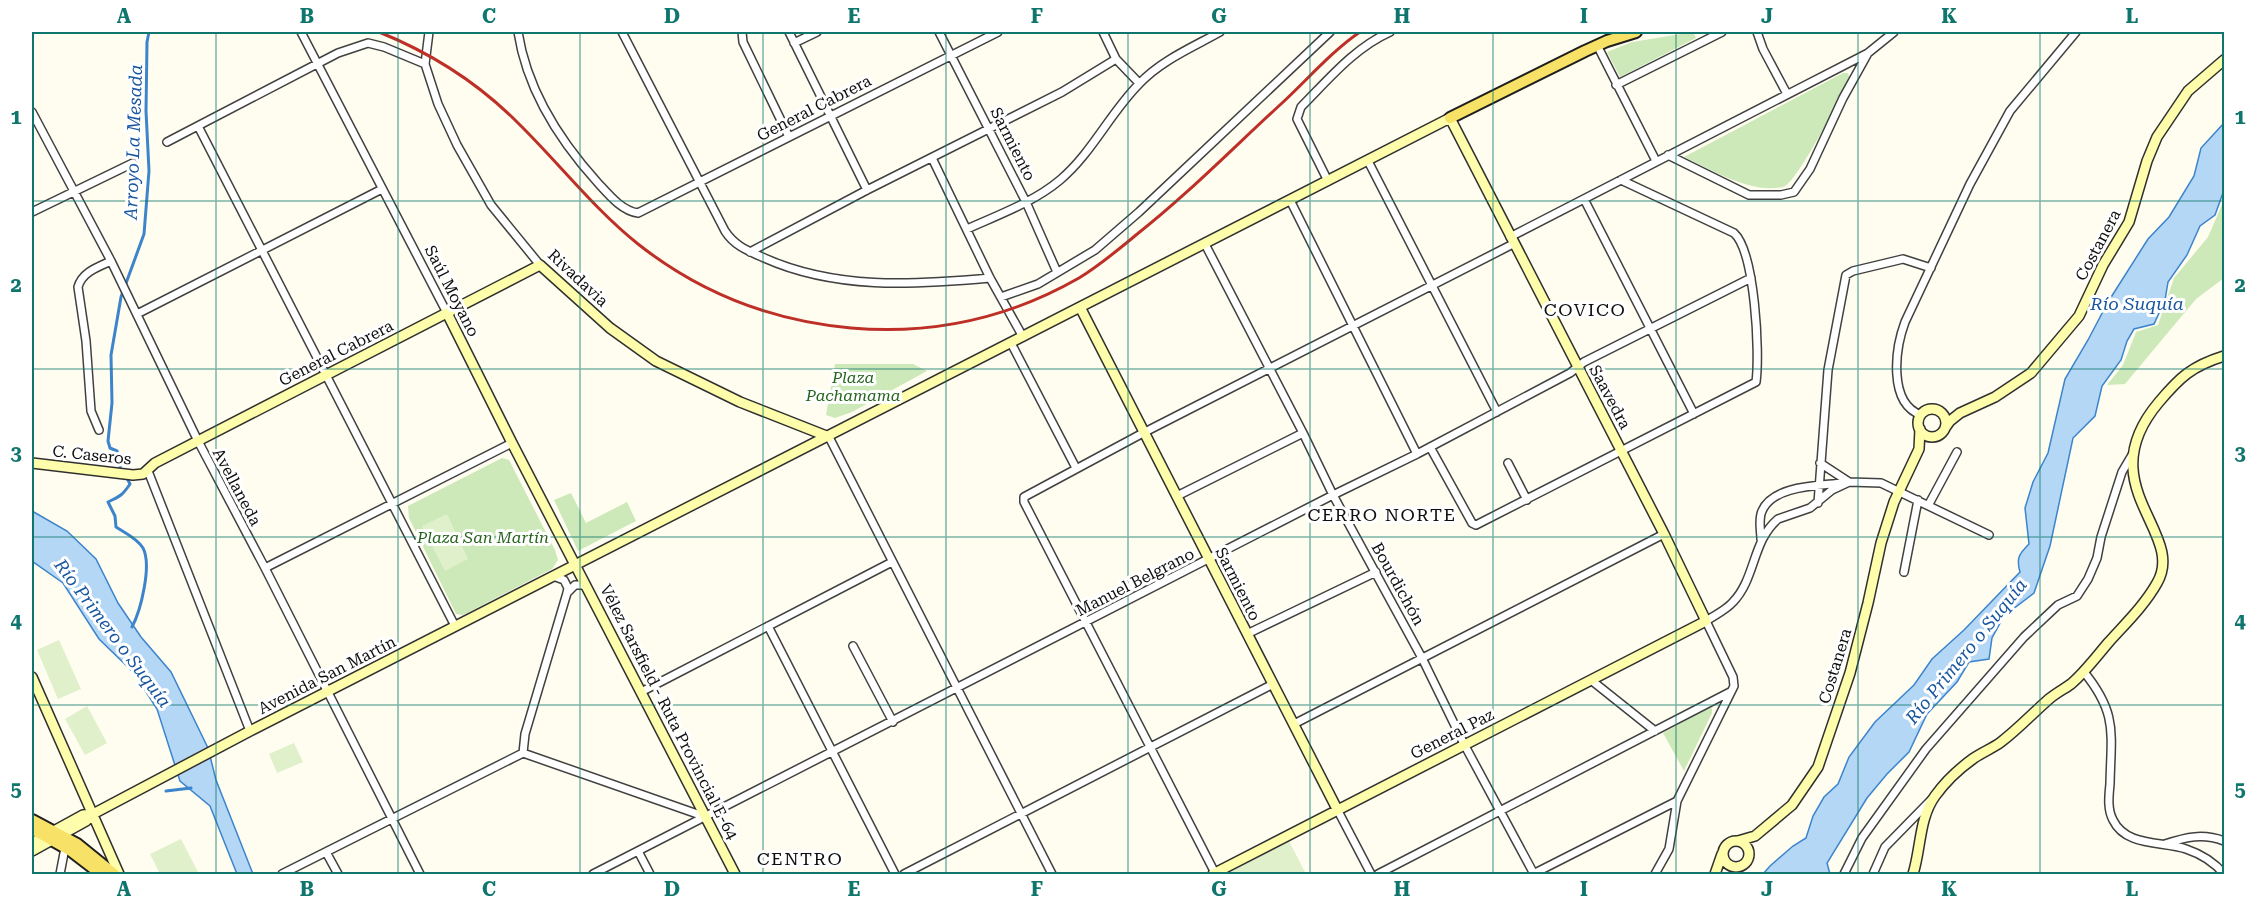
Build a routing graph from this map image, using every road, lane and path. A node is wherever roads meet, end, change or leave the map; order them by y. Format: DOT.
graph roads {
  1 [pos="301,32"];
  2 [pos="429,32"];
  3 [pos="518,32"];
  4 [pos="622,32"];
  5 [pos="741,32"];
  6 [pos="789,32"];
  7 [pos="817,32"];
  8 [pos="939,32"];
  9 [pos="998,32"];
  10 [pos="1103,32"];
  11 [pos="1220,32"];
  12 [pos="1330,32"];
  13 [pos="1389,32"];
  14 [pos="1635,32"];
  15 [pos="1701,32"];
  16 [pos="1722,32"];
  17 [pos="1757,32"];
  18 [pos="1894,32"];
  19 [pos="2076,32"];
  20 [pos="1615,34"];
  21 [pos="1703,40"];
  22 [pos="794,43"];
  23 [pos="1597,45"];
  24 [pos="1868,53"];
  25 [pos="951,55"];
  26 [pos="1116,59"];
  27 [pos="2224,60"];
  28 [pos="318,64"];
  29 [pos="425,64"];
  30 [pos="1139,83"];
  31 [pos="1616,85"];
  32 [pos="1787,94"];
  33 [pos="32,112"];
  34 [pos="831,116"];
  35 [pos="1450,118"];
  36 [pos="198,126"];
  37 [pos="989,129"];
  38 [pos="789,137"];
  39 [pos="167,142"];
  40 [pos="1668,155"];
  41 [pos="932,158"];
  42 [pos="1368,161"];
  43 [pos="1656,161"];
  44 [pos="133,163"];
  45 [pos="1621,180"];
  46 [pos="1328,181"];
  47 [pos="700,183"];
  48 [pos="382,189"];
  49 [pos="867,190"];
  50 [pos="73,191"];
  51 [pos="1584,199"];
  52 [pos="1290,200"];
  53 [pos="1026,202"];
  54 [pos="32,212"];
  55 [pos="967,230"];
  56 [pos="1511,241"];
  57 [pos="1205,244"];
  58 [pos="261,251"];
  59 [pos="750,252"];
  60 [pos="111,261"];
  61 [pos="540,265"];
  62 [pos="1931,268"];
  63 [pos="1058,272"];
  64 [pos="990,278"];
  65 [pos="1751,278"];
  66 [pos="1432,286"];
  67 [pos="1001,297"];
  68 [pos="1080,307"];
  69 [pos="137,314"];
  70 [pos="447,314"];
  71 [pos="1353,326"];
  72 [pos="1650,329"];
  73 [pos="1023,336"];
  74 [pos="1011,343"];
  75 [pos="2224,356"];
  76 [pos="1577,367"];
  77 [pos="1270,369"];
  78 [pos="326,375"];
  79 [pos="1497,412"];
  80 [pos="1941,412"];
  81 [pos="1960,413"];
  82 [pos="1694,414"];
  83 [pos="1921,415"];
  84 [pos="800,427"];
  85 [pos="1946,428"];
  86 [pos="1920,429"];
  87 [pos="99,430"];
  88 [pos="1143,433"];
  89 [pos="1303,433"];
  90 [pos="1935,436"];
  91 [pos="829,437"];
  92 [pos="198,441"];
  93 [pos="512,443"];
  94 [pos="1430,447"];
  95 [pos="1919,449"];
  96 [pos="1621,451"];
  97 [pos="798,452"];
  98 [pos="1957,452"];
  99 [pos="1417,454"];
  100 [pos="2132,456"];
  101 [pos="32,463"];
  102 [pos="1508,463"];
  103 [pos="1821,463"];
  104 [pos="1076,468"];
  105 [pos="148,471"];
  106 [pos="1849,482"];
  107 [pos="1818,485"];
  108 [pos="1899,490"];
  109 [pos="1333,495"];
  110 [pos="1177,496"];
  111 [pos="1527,500"];
  112 [pos="1918,500"];
  113 [pos="393,503"];
  114 [pos="1818,503"];
  115 [pos="1929,504"];
  116 [pos="1664,534"];
  117 [pos="1989,535"];
  118 [pos="1761,539"];
  119 [pos="1208,560"];
  120 [pos="892,562"];
  121 [pos="576,564"];
  122 [pos="265,568"];
  123 [pos="1376,572"];
  124 [pos="1904,572"];
  125 [pos="551,576"];
  126 [pos="588,589"];
  127 [pos="567,593"];
  128 [pos="1706,621"];
  129 [pos="1086,623"];
  130 [pos="455,626"];
  131 [pos="768,626"];
  132 [pos="1248,634"];
  133 [pos="853,646"];
  134 [pos="1422,658"];
  135 [pos="2084,672"];
  136 [pos="32,677"];
  137 [pos="1591,680"];
  138 [pos="1273,684"];
  139 [pos="956,689"];
  140 [pos="328,692"];
  141 [pos="642,692"];
  142 [pos="1730,692"];
  143 [pos="893,722"];
  144 [pos="1294,724"];
  145 [pos="250,731"];
  146 [pos="1655,731"];
  147 [pos="1464,744"];
  148 [pos="1150,747"];
  149 [pos="523,753"];
  150 [pos="832,753"];
  151 [pos="1935,796"];
  152 [pos="1677,801"];
  153 [pos="1337,809"];
  154 [pos="1500,810"];
  155 [pos="93,814"];
  156 [pos="1022,814"];
  157 [pos="706,817"];
  158 [pos="392,819"];
  159 [pos="32,820"];
  160 [pos="32,829"];
  161 [pos="52,836"];
  162 [pos="1755,836"];
  163 [pos="1738,841"];
  164 [pos="2224,841"];
  165 [pos="32,843"];
  166 [pos="2162,845"];
  167 [pos="65,848"];
  168 [pos="32,851"];
  169 [pos="638,851"];
  170 [pos="1723,851"];
  171 [pos="326,852"];
  172 [pos="1749,853"];
  173 [pos="32,856"];
  174 [pos="1735,867"];
  175 [pos="60,874"];
  176 [pos="101,874"];
  177 [pos="114,874"];
  178 [pos="119,874"];
  179 [pos="282,874"];
  180 [pos="338,874"];
  181 [pos="420,874"];
  182 [pos="593,874"];
  183 [pos="650,874"];
  184 [pos="735,874"];
  185 [pos="895,874"];
  186 [pos="904,874"];
  187 [pos="1052,874"];
  188 [pos="1214,874"];
  189 [pos="1371,874"];
  190 [pos="1378,874"];
  191 [pos="1537,874"];
  192 [pos="1655,874"];
  193 [pos="1715,874"];
  194 [pos="1844,874"];
  195 [pos="1874,874"];
  196 [pos="1913,874"];
  197 [pos="2224,874"];
  1 -- 28 [label="street, Saúl Moyano"];
  2 -- 29 [label="street, Rivadavia"];
  3 -- 47 [label="street, General Cabrera"];
  4 -- 47 [label="street"];
  5 -- 38 [label="street"];
  6 -- 22 [label="street"];
  7 -- 22 [label="street"];
  8 -- 25 [label="street, Sarmiento"];
  9 -- 25 [label="street, General Cabrera"];
  10 -- 26 [label="street"];
  11 -- 30 [label="street"];
  12 -- 63 [label="street"];
  13 -- 46 [label="street"];
  14 -- 20 [label="main road"];
  15 -- 21 [label="street"];
  16 -- 21 [label="street"];
  17 -- 32 [label="street"];
  18 -- 24 [label="street"];
  19 -- 62 [label="street"];
  20 -- 23 [label="main road"];
  21 -- 31 [label="street"];
  22 -- 34 [label="street"];
  23 -- 31 [label="street"];
  23 -- 35 [label="main road"];
  24 -- 32 [label="street"];
  24 -- 40 [label="street"];
  25 -- 34 [label="street, General Cabrera"];
  25 -- 37 [label="street, Sarmiento"];
  26 -- 30 [label="street"];
  26 -- 37 [label="street"];
  27 -- 81 [label="street, Costanera"];
  28 -- 29 [label="street"];
  28 -- 36 [label="street"];
  28 -- 48 [label="street, Saúl Moyano"];
  29 -- 61 [label="street, Rivadavia"];
  30 -- 53 [label="street"];
  31 -- 43 [label="street"];
  32 -- 40 [label="street"];
  33 -- 50 [label="street, Avellaneda"];
  34 -- 38 [label="street, General Cabrera"];
  34 -- 49 [label="street"];
  35 -- 42 [label="street, Avenida San Martín"];
  35 -- 56 [label="street, Saavedra"];
  36 -- 39 [label="street"];
  36 -- 58 [label="street"];
  37 -- 41 [label="street"];
  37 -- 53 [label="street, Sarmiento"];
  38 -- 47 [label="street, General Cabrera"];
  40 -- 43 [label="street"];
  41 -- 49 [label="street"];
  41 -- 55 [label="street"];
  42 -- 46 [label="street, Avenida San Martín"];
  42 -- 66 [label="street"];
  43 -- 45 [label="street"];
  44 -- 50 [label="street"];
  45 -- 51 [label="street"];
  45 -- 65 [label="street"];
  46 -- 52 [label="street, Avenida San Martín"];
  47 -- 59 [label="street"];
  48 -- 58 [label="street"];
  48 -- 70 [label="street, Saúl Moyano"];
  49 -- 59 [label="street"];
  50 -- 54 [label="street"];
  50 -- 60 [label="street, Avellaneda"];
  51 -- 56 [label="street"];
  51 -- 72 [label="street"];
  52 -- 57 [label="street, Avenida San Martín"];
  52 -- 71 [label="street"];
  53 -- 55 [label="street"];
  53 -- 63 [label="street, Sarmiento"];
  55 -- 64 [label="street"];
  56 -- 66 [label="street"];
  56 -- 76 [label="street, Saavedra"];
  57 -- 68 [label="street, Avenida San Martín"];
  57 -- 77 [label="street, Bourdichón"];
  58 -- 69 [label="street"];
  58 -- 78 [label="street"];
  59 -- 64 [label="street"];
  60 -- 69 [label="street, Avellaneda"];
  60 -- 87 [label="street"];
  61 -- 70 [label="street, General Cabrera"];
  61 -- 84 [label="street, Rivadavia"];
  62 -- 83 [label="street"];
  62 -- 103 [label="street"];
  63 -- 67 [label="street"];
  64 -- 67 [label="street"];
  65 -- 72 [label="street, Manuel Belgrano"];
  65 -- 82 [label="street"];
  66 -- 71 [label="street"];
  66 -- 79 [label="street"];
  67 -- 73 [label="street"];
  68 -- 73 [label="street, Avenida San Martín"];
  68 -- 88 [label="street, Sarmiento"];
  69 -- 92 [label="street, Avellaneda"];
  70 -- 78 [label="street, General Cabrera"];
  70 -- 93 [label="street, Saúl Moyano"];
  71 -- 77 [label="street"];
  71 -- 99 [label="street"];
  72 -- 76 [label="street, Manuel Belgrano"];
  72 -- 82 [label="street"];
  73 -- 74 [label="street, Avenida San Martín"];
  74 -- 91 [label="street, Avenida San Martín"];
  74 -- 104 [label="street"];
  75 -- 100 [label="street"];
  76 -- 79 [label="street, Manuel Belgrano"];
  76 -- 96 [label="street, Saavedra"];
  77 -- 88 [label="street"];
  77 -- 89 [label="street, Bourdichón"];
  78 -- 92 [label="street, General Cabrera"];
  78 -- 113 [label="street"];
  79 -- 94 [label="street, Manuel Belgrano"];
  80 -- 81 [label="street, Costanera"];
  80 -- 83 [label="street, Costanera"];
  80 -- 85 [label="street"];
  81 -- 85 [label="street, Costanera"];
  82 -- 96 [label="street"];
  83 -- 86 [label="street, Costanera"];
  84 -- 91 [label="street, Rivadavia"];
  84 -- 97 [label="street"];
  85 -- 90 [label="street, Costanera"];
  86 -- 90 [label="street"];
  86 -- 95 [label="street, Costanera"];
  88 -- 104 [label="street"];
  88 -- 110 [label="street, Sarmiento"];
  89 -- 109 [label="street, Bourdichón"];
  89 -- 110 [label="street"];
  90 -- 95 [label="street, Costanera"];
  91 -- 97 [label="street, Avenida San Martín"];
  91 -- 120 [label="street"];
  92 -- 105 [label="street, General Cabrera"];
  92 -- 122 [label="street, Avellaneda"];
  93 -- 113 [label="street"];
  93 -- 121 [label="street, Saúl Moyano"];
  94 -- 99 [label="street, Manuel Belgrano"];
  94 -- 111 [label="street"];
  95 -- 108 [label="street, Costanera"];
  96 -- 111 [label="street"];
  96 -- 116 [label="street, Saavedra"];
  97 -- 121 [label="street, Avenida San Martín"];
  98 -- 115 [label="street"];
  99 -- 109 [label="street, Manuel Belgrano"];
  100 -- 135 [label="street"];
  100 -- 194 [label="street"];
  101 -- 105 [label="street, C. Caseros"];
  102 -- 111 [label="street"];
  103 -- 106 [label="street"];
  103 -- 107 [label="street"];
  104 -- 129 [label="street"];
  105 -- 145 [label="street"];
  106 -- 107 [label="street"];
  106 -- 108 [label="street"];
  106 -- 114 [label="street"];
  107 -- 114 [label="street"];
  107 -- 118 [label="street"];
  108 -- 112 [label="street"];
  108 -- 162 [label="street, Costanera"];
  109 -- 119 [label="street, Manuel Belgrano"];
  109 -- 123 [label="street, Bourdichón"];
  110 -- 119 [label="street, Sarmiento"];
  112 -- 115 [label="street"];
  112 -- 124 [label="street"];
  113 -- 122 [label="street"];
  113 -- 130 [label="street"];
  114 -- 118 [label="street"];
  115 -- 117 [label="street"];
  116 -- 128 [label="street, Saavedra"];
  116 -- 134 [label="street"];
  118 -- 128 [label="street"];
  119 -- 129 [label="street, Manuel Belgrano"];
  119 -- 132 [label="street, Sarmiento"];
  120 -- 131 [label="street"];
  120 -- 139 [label="street"];
  121 -- 125 [label="street, Avenida San Martín"];
  121 -- 126 [label="street, Vélez Sarsfield - Ruta Provincial E-64"];
  122 -- 140 [label="street, Avellaneda"];
  123 -- 132 [label="street"];
  123 -- 134 [label="street, Bourdichón"];
  125 -- 127 [label="street"];
  125 -- 130 [label="street, Avenida San Martín"];
  126 -- 127 [label="street"];
  126 -- 141 [label="street, Vélez Sarsfield - Ruta Provincial E-64"];
  127 -- 149 [label="street"];
  128 -- 137 [label="street, General Paz"];
  128 -- 142 [label="street, Saavedra"];
  129 -- 139 [label="street, Manuel Belgrano"];
  129 -- 148 [label="street"];
  130 -- 140 [label="street, Avenida San Martín"];
  131 -- 141 [label="street"];
  131 -- 150 [label="street"];
  132 -- 138 [label="street, Sarmiento"];
  133 -- 143 [label="street"];
  134 -- 144 [label="street"];
  134 -- 147 [label="street, Bourdichón"];
  135 -- 151 [label="street"];
  135 -- 166 [label="street"];
  136 -- 155 [label="street"];
  137 -- 146 [label="street"];
  137 -- 147 [label="street, General Paz"];
  138 -- 144 [label="street, Sarmiento"];
  138 -- 148 [label="street"];
  139 -- 143 [label="street, Manuel Belgrano"];
  139 -- 156 [label="street"];
  140 -- 145 [label="street, Avenida San Martín"];
  140 -- 158 [label="street, Avellaneda"];
  141 -- 157 [label="street, Vélez Sarsfield - Ruta Provincial E-64"];
  142 -- 146 [label="street"];
  142 -- 152 [label="street"];
  143 -- 150 [label="street, Manuel Belgrano"];
  144 -- 153 [label="street, Sarmiento"];
  145 -- 155 [label="street, Avenida San Martín"];
  146 -- 154 [label="street"];
  147 -- 153 [label="street, General Paz"];
  147 -- 154 [label="street, Bourdichón"];
  148 -- 156 [label="street"];
  148 -- 188 [label="street"];
  149 -- 157 [label="street"];
  149 -- 158 [label="street"];
  150 -- 157 [label="street, Manuel Belgrano"];
  150 -- 185 [label="street"];
  151 -- 195 [label="street"];
  151 -- 196 [label="street"];
  152 -- 191 [label="street"];
  152 -- 192 [label="street"];
  153 -- 188 [label="street, General Paz"];
  153 -- 189 [label="street, Sarmiento"];
  154 -- 190 [label="street"];
  154 -- 191 [label="street, Bourdichón"];
  155 -- 161 [label="street, Avenida San Martín"];
  155 -- 178 [label="street"];
  156 -- 186 [label="street"];
  156 -- 187 [label="street"];
  157 -- 169 [label="street, Manuel Belgrano"];
  157 -- 184 [label="street, Vélez Sarsfield - Ruta Provincial E-64"];
  158 -- 171 [label="street"];
  158 -- 181 [label="street, Avellaneda"];
  159 -- 161 [label="main road"];
  160 -- 161 [label="main road"];
  161 -- 165 [label="street"];
  161 -- 167 [label="main road"];
  161 -- 168 [label="street"];
  161 -- 177 [label="main road"];
  162 -- 163 [label="street, Costanera"];
  162 -- 172 [label="street"];
  163 -- 170 [label="street, Costanera"];
  163 -- 172 [label="street"];
  164 -- 166 [label="street"];
  166 -- 197 [label="street"];
  167 -- 173 [label="street"];
  167 -- 175 [label="street"];
  167 -- 176 [label="main road"];
  169 -- 182 [label="street, Manuel Belgrano"];
  169 -- 183 [label="street"];
  170 -- 174 [label="street"];
  170 -- 193 [label="street"];
  171 -- 179 [label="street"];
  171 -- 180 [label="street"];
  172 -- 174 [label="street"];
  174 -- 193 [label="street"];
}
